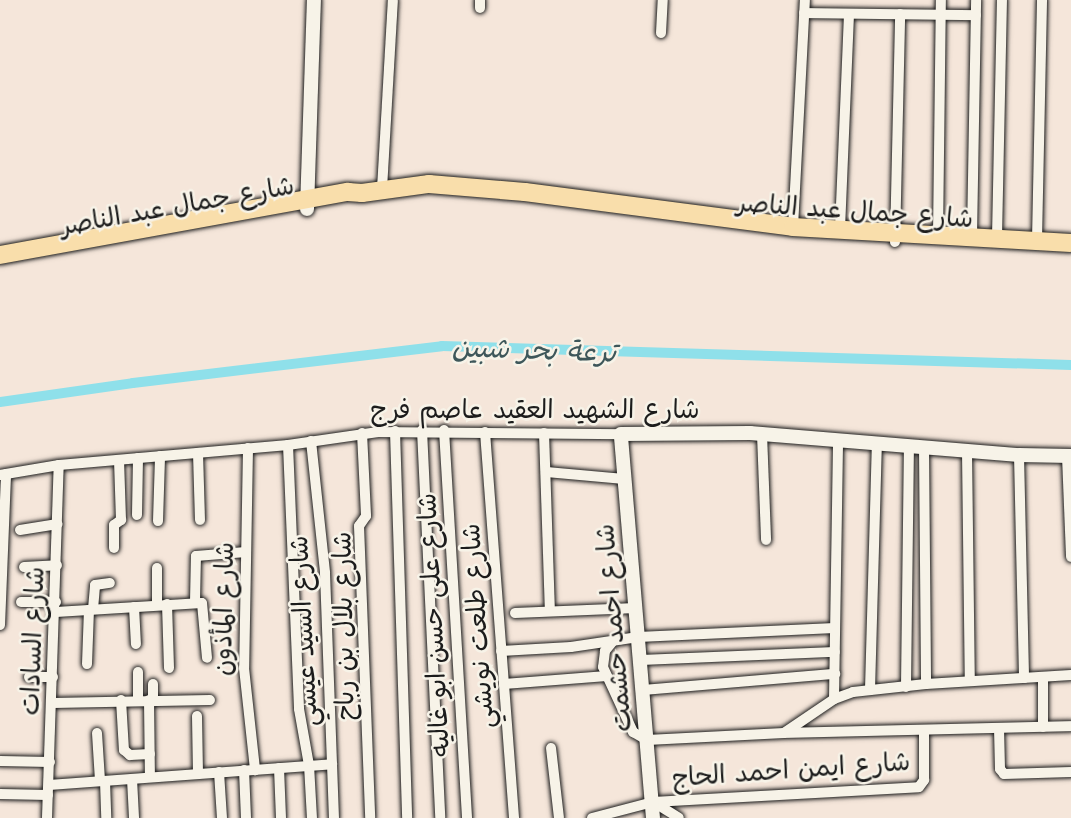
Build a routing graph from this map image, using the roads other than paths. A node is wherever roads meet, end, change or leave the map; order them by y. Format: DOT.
graph roads {
  1 [pos="314,0"];
  2 [pos="393,0"];
  3 [pos="663,0"];
  4 [pos="805,0"];
  5 [pos="941,0"];
  6 [pos="976,0"];
  7 [pos="1002,0"];
  8 [pos="1042,0"];
  9 [pos="804,13"];
  10 [pos="849,13"];
  11 [pos="900,14"];
  12 [pos="941,15"];
  13 [pos="976,15"];
  14 [pos="661,33"];
  15 [pos="382,189"];
  16 [pos="307,205"];
  17 [pos="639,209"];
  18 [pos="793,226"];
  19 [pos="840,229"];
  20 [pos="938,235"];
  21 [pos="972,236"];
  22 [pos="896,237"];
  23 [pos="997,237"];
  24 [pos="1037,240"];
  25 [pos="1071,243"];
  26 [pos="1071,251"];
  27 [pos="0,256"];
  28 [pos="0,263"];
  29 [pos="422,430"];
  30 [pos="444,430"];
  31 [pos="396,431"];
  32 [pos="485,432"];
  33 [pos="362,433"];
  34 [pos="544,433"];
  35 [pos="621,434"];
  36 [pos="762,434"];
  37 [pos="838,440"];
  38 [pos="311,441"];
  39 [pos="877,443"];
  40 [pos="288,445"];
  41 [pos="917,447"];
  42 [pos="247,448"];
  43 [pos="967,451"];
  44 [pos="198,453"];
  45 [pos="160,456"];
  46 [pos="1019,456"];
  47 [pos="1069,456"];
  48 [pos="138,458"];
  49 [pos="119,460"];
  50 [pos="59,465"];
  51 [pos="546,472"];
  52 [pos="3,475"];
  53 [pos="625,479"];
  54 [pos="137,515"];
  55 [pos="200,520"];
  56 [pos="158,521"];
  57 [pos="58,524"];
  58 [pos="20,530"];
  59 [pos="766,540"];
  60 [pos="114,548"];
  61 [pos="246,552"];
  62 [pos="1071,558"];
  63 [pos="57,565"];
  64 [pos="24,567"];
  65 [pos="157,568"];
  66 [pos="110,583"];
  67 [pos="21,602"];
  68 [pos="195,602"];
  69 [pos="162,605"];
  70 [pos="56,607"];
  71 [pos="134,607"];
  72 [pos="636,608"];
  73 [pos="91,610"];
  74 [pos="550,611"];
  75 [pos="515,613"];
  76 [pos="0,625"];
  77 [pos="835,628"];
  78 [pos="638,637"];
  79 [pos="613,641"];
  80 [pos="136,644"];
  81 [pos="501,651"];
  82 [pos="835,652"];
  83 [pos="207,658"];
  84 [pos="640,660"];
  85 [pos="87,664"];
  86 [pos="169,668"];
  87 [pos="138,672"];
  88 [pos="835,674"];
  89 [pos="1071,675"];
  90 [pos="607,676"];
  91 [pos="29,677"];
  92 [pos="53,677"];
  93 [pos="1043,677"];
  94 [pos="1024,678"];
  95 [pos="970,681"];
  96 [pos="153,684"];
  97 [pos="504,684"];
  98 [pos="926,684"];
  99 [pos="906,687"];
  100 [pos="643,690"];
  101 [pos="870,690"];
  102 [pos="834,699"];
  103 [pos="121,700"];
  104 [pos="147,700"];
  105 [pos="210,700"];
  106 [pos="52,703"];
  107 [pos="197,716"];
  108 [pos="1071,726"];
  109 [pos="1043,727"];
  110 [pos="999,728"];
  111 [pos="924,731"];
  112 [pos="97,733"];
  113 [pos="785,733"];
  114 [pos="647,740"];
  115 [pos="551,748"];
  116 [pos="150,754"];
  117 [pos="0,761"];
  118 [pos="50,762"];
  119 [pos="332,764"];
  120 [pos="309,765"];
  121 [pos="279,768"];
  122 [pos="249,770"];
  123 [pos="219,772"];
  124 [pos="1071,772"];
  125 [pos="198,774"];
  126 [pos="150,778"];
  127 [pos="132,779"];
  128 [pos="102,781"];
  129 [pos="49,790"];
  130 [pos="0,794"];
  131 [pos="653,802"];
  132 [pos="47,818"];
  133 [pos="106,818"];
  134 [pos="134,818"];
  135 [pos="222,818"];
  136 [pos="246,818"];
  137 [pos="281,818"];
  138 [pos="312,818"];
  139 [pos="334,818"];
  140 [pos="370,818"];
  141 [pos="407,818"];
  142 [pos="440,818"];
  143 [pos="467,818"];
  144 [pos="514,818"];
  145 [pos="559,818"];
  146 [pos="592,818"];
  147 [pos="653,818"];
  148 [pos="679,818"];
  1 -- 16 [label="street"];
  2 -- 15 [label="street"];
  3 -- 14 [label="street"];
  4 -- 9 [label="street"];
  5 -- 12 [label="street"];
  6 -- 13 [label="street"];
  7 -- 23 [label="street"];
  8 -- 24 [label="street"];
  9 -- 10 [label="street"];
  9 -- 18 [label="street"];
  10 -- 11 [label="street"];
  10 -- 19 [label="street"];
  11 -- 12 [label="street"];
  11 -- 22 [label="street"];
  12 -- 13 [label="street"];
  12 -- 20 [label="street"];
  13 -- 21 [label="street"];
  15 -- 16 [label="main road, شارع جمال عبد الناصر"];
  15 -- 17 [label="main road, شارع جمال عبد الناصر"];
  16 -- 27 [label="main road, شارع جمال عبد الناصر"];
  16 -- 28 [label="main road, شارع جمال عبد الناصر"];
  17 -- 18 [label="main road, شارع جمال عبد الناصر"];
  17 -- 22 [label="main road, شارع جمال عبد الناصر"];
  18 -- 19 [label="main road, شارع جمال عبد الناصر"];
  19 -- 22 [label="main road, شارع جمال عبد الناصر"];
  20 -- 21 [label="main road, شارع جمال عبد الناصر"];
  20 -- 22 [label="main road, شارع جمال عبد الناصر"];
  21 -- 23 [label="main road, شارع جمال عبد الناصر"];
  22 -- 26 [label="main road, شارع جمال عبد الناصر"];
  23 -- 24 [label="main road, شارع جمال عبد الناصر"];
  24 -- 25 [label="main road, شارع جمال عبد الناصر"];
  29 -- 30 [label="street, شارع الشهيد العقيد عاصم فرج"];
  29 -- 31 [label="street, شارع الشهيد العقيد عاصم فرج"];
  29 -- 142 [label="street"];
  30 -- 32 [label="street, شارع الشهيد العقيد عاصم فرج"];
  30 -- 143 [label="street, شارع على حسن ابو غاليه"];
  31 -- 33 [label="street, شارع الشهيد العقيد عاصم فرج"];
  31 -- 141 [label="street"];
  32 -- 34 [label="street, شارع الشهيد العقيد عاصم فرج"];
  32 -- 81 [label="street, شارع طلعت نويشي"];
  33 -- 38 [label="street, شارع الشهيد العقيد عاصم فرج"];
  33 -- 140 [label="street, شارع بلال بن رباح"];
  34 -- 35 [label="street, شارع الشهيد العقيد عاصم فرج"];
  34 -- 51 [label="street"];
  35 -- 36 [label="street, شارع الشهيد العقيد عاصم فرج"];
  35 -- 53 [label="street, شارع احمد حشمت"];
  36 -- 37 [label="street, شارع الشهيد العقيد عاصم فرج"];
  36 -- 59 [label="street"];
  37 -- 39 [label="street, شارع الشهيد العقيد عاصم فرج"];
  37 -- 77 [label="street"];
  38 -- 40 [label="street, شارع الشهيد العقيد عاصم فرج"];
  38 -- 119 [label="street, شارع السيد عيسي"];
  39 -- 41 [label="street, شارع الشهيد العقيد عاصم فرج"];
  39 -- 101 [label="street"];
  40 -- 42 [label="street, شارع الشهيد العقيد عاصم فرج"];
  40 -- 120 [label="street"];
  41 -- 43 [label="street, شارع الشهيد العقيد عاصم فرج"];
  41 -- 98 [label="street"];
  41 -- 99 [label="street"];
  42 -- 44 [label="street, شارع الشهيد العقيد عاصم فرج"];
  42 -- 61 [label="street, شارع المأذون"];
  43 -- 46 [label="street, شارع الشهيد العقيد عاصم فرج"];
  43 -- 95 [label="street"];
  44 -- 45 [label="street, شارع الشهيد العقيد عاصم فرج"];
  44 -- 55 [label="street"];
  45 -- 48 [label="street, شارع الشهيد العقيد عاصم فرج"];
  45 -- 56 [label="street"];
  46 -- 47 [label="street, شارع الشهيد العقيد عاصم فرج"];
  46 -- 94 [label="street"];
  47 -- 62 [label="street"];
  48 -- 49 [label="street, شارع الشهيد العقيد عاصم فرج"];
  48 -- 54 [label="street"];
  49 -- 50 [label="street, شارع الشهيد العقيد عاصم فرج"];
  49 -- 60 [label="street"];
  50 -- 52 [label="street, شارع الشهيد العقيد عاصم فرج"];
  50 -- 57 [label="street, شارع السادات"];
  51 -- 53 [label="street"];
  51 -- 74 [label="street"];
  52 -- 76 [label="street"];
  53 -- 72 [label="street, شارع احمد حشمت"];
  57 -- 58 [label="street"];
  57 -- 63 [label="street, شارع السادات"];
  61 -- 68 [label="street"];
  61 -- 122 [label="street, شارع المأذون"];
  63 -- 64 [label="street"];
  63 -- 70 [label="street, شارع السادات"];
  65 -- 69 [label="street"];
  66 -- 73 [label="street"];
  67 -- 70 [label="street"];
  68 -- 69 [label="street"];
  68 -- 83 [label="street"];
  69 -- 71 [label="street"];
  69 -- 86 [label="street"];
  70 -- 73 [label="street"];
  70 -- 92 [label="street, شارع السادات"];
  71 -- 73 [label="street"];
  71 -- 80 [label="street"];
  72 -- 74 [label="street"];
  72 -- 78 [label="street, شارع احمد حشمت"];
  73 -- 85 [label="street"];
  74 -- 75 [label="street"];
  77 -- 78 [label="street"];
  77 -- 82 [label="street"];
  78 -- 79 [label="street"];
  78 -- 84 [label="street, شارع احمد حشمت"];
  79 -- 81 [label="street"];
  79 -- 90 [label="street"];
  81 -- 97 [label="street, شارع طلعت نويشي"];
  82 -- 84 [label="street"];
  82 -- 88 [label="street"];
  84 -- 100 [label="street, شارع احمد حشمت"];
  87 -- 104 [label="street"];
  88 -- 100 [label="street"];
  88 -- 102 [label="street"];
  89 -- 93 [label="street"];
  90 -- 97 [label="street"];
  90 -- 114 [label="street"];
  91 -- 92 [label="street"];
  92 -- 106 [label="street, شارع السادات"];
  93 -- 94 [label="street"];
  93 -- 109 [label="street"];
  94 -- 95 [label="street"];
  95 -- 98 [label="street"];
  96 -- 104 [label="street"];
  97 -- 144 [label="street, شارع طلعت نويشي"];
  98 -- 99 [label="street"];
  99 -- 101 [label="street"];
  100 -- 114 [label="street, شارع احمد حشمت"];
  101 -- 102 [label="street"];
  102 -- 113 [label="street"];
  103 -- 104 [label="street"];
  103 -- 106 [label="street"];
  103 -- 116 [label="street"];
  104 -- 105 [label="street"];
  104 -- 116 [label="street"];
  106 -- 118 [label="street, شارع السادات"];
  107 -- 125 [label="street"];
  108 -- 109 [label="street"];
  109 -- 110 [label="street"];
  110 -- 111 [label="street"];
  110 -- 124 [label="street"];
  111 -- 113 [label="street"];
  111 -- 131 [label="street, شارع ايمن احمد الحاج"];
  112 -- 128 [label="street"];
  113 -- 114 [label="street"];
  114 -- 131 [label="street, شارع احمد حشمت"];
  115 -- 145 [label="street"];
  116 -- 126 [label="street"];
  117 -- 118 [label="street"];
  118 -- 129 [label="street, شارع السادات"];
  119 -- 120 [label="street"];
  119 -- 139 [label="street, شارع السيد عيسي"];
  120 -- 121 [label="street"];
  120 -- 138 [label="street"];
  121 -- 122 [label="street"];
  121 -- 137 [label="street"];
  122 -- 123 [label="street"];
  122 -- 136 [label="street, شارع المأذون"];
  123 -- 125 [label="street"];
  123 -- 135 [label="street"];
  125 -- 126 [label="street"];
  126 -- 127 [label="street"];
  127 -- 128 [label="street"];
  127 -- 134 [label="street"];
  128 -- 129 [label="street"];
  128 -- 133 [label="street"];
  129 -- 130 [label="street"];
  129 -- 132 [label="street, شارع السادات"];
  131 -- 146 [label="street"];
  131 -- 147 [label="street, شارع احمد حشمت"];
  131 -- 148 [label="street"];
}
